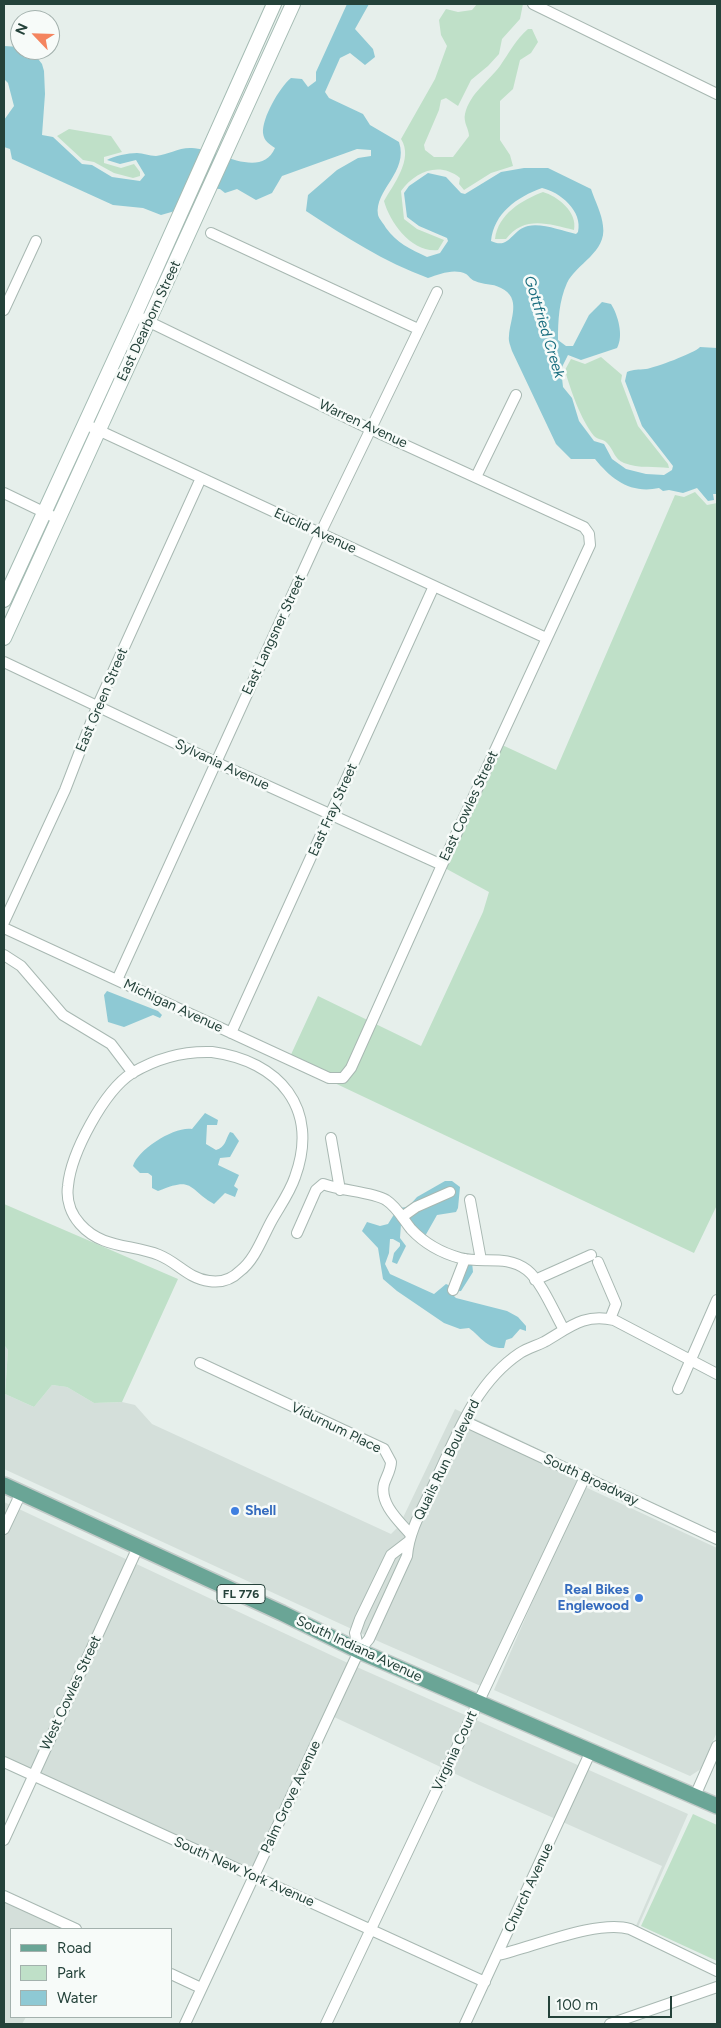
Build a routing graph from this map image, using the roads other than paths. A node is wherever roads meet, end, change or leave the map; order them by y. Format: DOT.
graph roads {
  1 [pos="274,4"];
  2 [pos="292,4"];
  3 [pos="533,4"];
  4 [pos="717,94"];
  5 [pos="211,233"];
  6 [pos="36,240"];
  7 [pos="437,292"];
  8 [pos="4,310"];
  9 [pos="135,315"];
  10 [pos="149,322"];
  11 [pos="418,329"];
  12 [pos="516,395"];
  13 [pos="85,424"];
  14 [pos="370,429"];
  15 [pos="99,431"];
  16 [pos="476,477"];
  17 [pos="201,478"];
  18 [pos="4,493"];
  19 [pos="44,512"];
  20 [pos="58,519"];
  21 [pos="320,534"];
  22 [pos="589,534"];
  23 [pos="434,586"];
  24 [pos="5,596"];
  25 [pos="4,638"];
  26 [pos="546,638"];
  27 [pos="4,662"];
  28 [pos="97,707"];
  29 [pos="215,762"];
  30 [pos="331,815"];
  31 [pos="442,865"];
  32 [pos="4,922"];
  33 [pos="4,928"];
  34 [pos="4,955"];
  35 [pos="117,980"];
  36 [pos="231,1033"];
  37 [pos="132,1073"];
  38 [pos="343,1078"];
  39 [pos="331,1138"];
  40 [pos="340,1190"];
  41 [pos="450,1192"];
  42 [pos="470,1200"];
  43 [pos="402,1217"];
  44 [pos="297,1233"];
  45 [pos="465,1259"];
  46 [pos="481,1260"];
  47 [pos="535,1280"];
  48 [pos="452,1290"];
  49 [pos="717,1300"];
  50 [pos="610,1320"];
  51 [pos="563,1328"];
  52 [pos="690,1361"];
  53 [pos="200,1363"];
  54 [pos="717,1374"];
  55 [pos="678,1389"];
  56 [pos="464,1421"];
  57 [pos="585,1477"];
  58 [pos="4,1485"];
  59 [pos="21,1493"];
  60 [pos="4,1529"];
  61 [pos="410,1539"];
  62 [pos="717,1539"];
  63 [pos="138,1547"];
  64 [pos="359,1651"];
  65 [pos="478,1703"];
  66 [pos="717,1746"];
  67 [pos="591,1751"];
  68 [pos="4,1762"];
  69 [pos="33,1776"];
  70 [pos="695,1796"];
  71 [pos="717,1806"];
  72 [pos="4,1840"];
  73 [pos="254,1877"];
  74 [pos="4,1896"];
  75 [pos="74,1928"];
  76 [pos="370,1930"];
  77 [pos="498,1955"];
  78 [pos="717,1970"];
  79 [pos="172,1974"];
  80 [pos="485,1982"];
  81 [pos="717,1987"];
  82 [pos="201,1988"];
  83 [pos="185,2024"];
  84 [pos="326,2024"];
  85 [pos="465,2024"];
  86 [pos="610,2024"];
  1 -- 9 [label="main road, East Dearborn Street"];
  2 -- 10 [label="main road, East Dearborn Street"];
  3 -- 4 [label="street"];
  5 -- 11 [label="street"];
  6 -- 8 [label="street"];
  7 -- 11 [label="street, East Langsner Street"];
  9 -- 10 [label="street, Warren Avenue"];
  9 -- 13 [label="main road, East Dearborn Street"];
  10 -- 14 [label="street, Warren Avenue"];
  10 -- 15 [label="main road, East Dearborn Street"];
  11 -- 14 [label="street, East Langsner Street"];
  12 -- 16 [label="street"];
  13 -- 15 [label="street, Euclid Avenue"];
  13 -- 19 [label="main road, East Dearborn Street"];
  14 -- 16 [label="street, Warren Avenue"];
  14 -- 21 [label="street, East Langsner Street"];
  15 -- 17 [label="street, Euclid Avenue"];
  15 -- 20 [label="main road, East Dearborn Street"];
  16 -- 22 [label="street, Warren Avenue"];
  17 -- 21 [label="street, Euclid Avenue"];
  17 -- 28 [label="street, East Green Street"];
  18 -- 19 [label="street"];
  19 -- 20 [label="street"];
  19 -- 24 [label="main road, East Dearborn Street"];
  20 -- 25 [label="main road, East Dearborn Street"];
  21 -- 23 [label="street, Euclid Avenue"];
  21 -- 29 [label="street, East Langsner Street"];
  22 -- 26 [label="street, East Cowles Street"];
  23 -- 26 [label="street, Euclid Avenue"];
  23 -- 30 [label="street, East Fray Street"];
  26 -- 31 [label="street, East Cowles Street"];
  27 -- 28 [label="street, Sylvania Avenue"];
  28 -- 29 [label="street, Sylvania Avenue"];
  28 -- 32 [label="street, East Green Street"];
  29 -- 30 [label="street, Sylvania Avenue"];
  29 -- 35 [label="street, East Langsner Street"];
  30 -- 31 [label="street, Sylvania Avenue"];
  30 -- 36 [label="street, East Fray Street"];
  31 -- 38 [label="street, East Cowles Street"];
  33 -- 35 [label="street, Michigan Avenue"];
  34 -- 37 [label="street"];
  35 -- 36 [label="street, Michigan Avenue"];
  36 -- 38 [label="street, Michigan Avenue"];
  37 -- 37 [label="street"];
  39 -- 40 [label="street"];
  40 -- 43 [label="street"];
  40 -- 44 [label="street"];
  41 -- 43 [label="street"];
  42 -- 46 [label="street"];
  43 -- 45 [label="street"];
  45 -- 46 [label="street"];
  45 -- 48 [label="street"];
  46 -- 47 [label="street"];
  47 -- 50 [label="street"];
  47 -- 51 [label="street"];
  49 -- 52 [label="street"];
  50 -- 51 [label="street, Quails Run Boulevard"];
  50 -- 52 [label="street, Quails Run Boulevard"];
  51 -- 56 [label="street, Quails Run Boulevard"];
  52 -- 54 [label="street, Quails Run Boulevard"];
  52 -- 55 [label="street"];
  53 -- 61 [label="street, Vidurnum Place"];
  56 -- 57 [label="street, South Broadway"];
  56 -- 61 [label="street, Quails Run Boulevard"];
  57 -- 62 [label="street, South Broadway"];
  57 -- 65 [label="street, Virginia Court"];
  58 -- 59 [label="main road, South Indiana Avenue / FL 776"];
  59 -- 60 [label="street"];
  59 -- 63 [label="main road, South Indiana Avenue / FL 776"];
  61 -- 64 [label="street, Quails Run Boulevard"];
  61 -- 64 [label="street, Quails Run Boulevard"];
  63 -- 64 [label="main road, South Indiana Avenue / FL 776"];
  63 -- 69 [label="street, West Cowles Street"];
  64 -- 65 [label="main road, South Indiana Avenue / FL 776"];
  64 -- 73 [label="street, Palm Grove Avenue"];
  65 -- 67 [label="main road, South Indiana Avenue / FL 776"];
  65 -- 76 [label="street, Virginia Court"];
  66 -- 70 [label="street"];
  67 -- 70 [label="main road, South Indiana Avenue / FL 776"];
  67 -- 77 [label="street, Church Avenue"];
  68 -- 69 [label="street, South New York Avenue"];
  69 -- 72 [label="street, West Cowles Street"];
  69 -- 73 [label="street, South New York Avenue"];
  70 -- 71 [label="main road, South Indiana Avenue / FL 776"];
  73 -- 76 [label="street, South New York Avenue"];
  73 -- 82 [label="street, Palm Grove Avenue"];
  74 -- 75 [label="street"];
  76 -- 80 [label="street, South New York Avenue"];
  76 -- 84 [label="street, Virginia Court"];
  77 -- 78 [label="street"];
  77 -- 80 [label="street, Church Avenue"];
  79 -- 82 [label="street"];
  80 -- 85 [label="street, Church Avenue"];
  81 -- 86 [label="street"];
  82 -- 83 [label="street, Palm Grove Avenue"];
}
